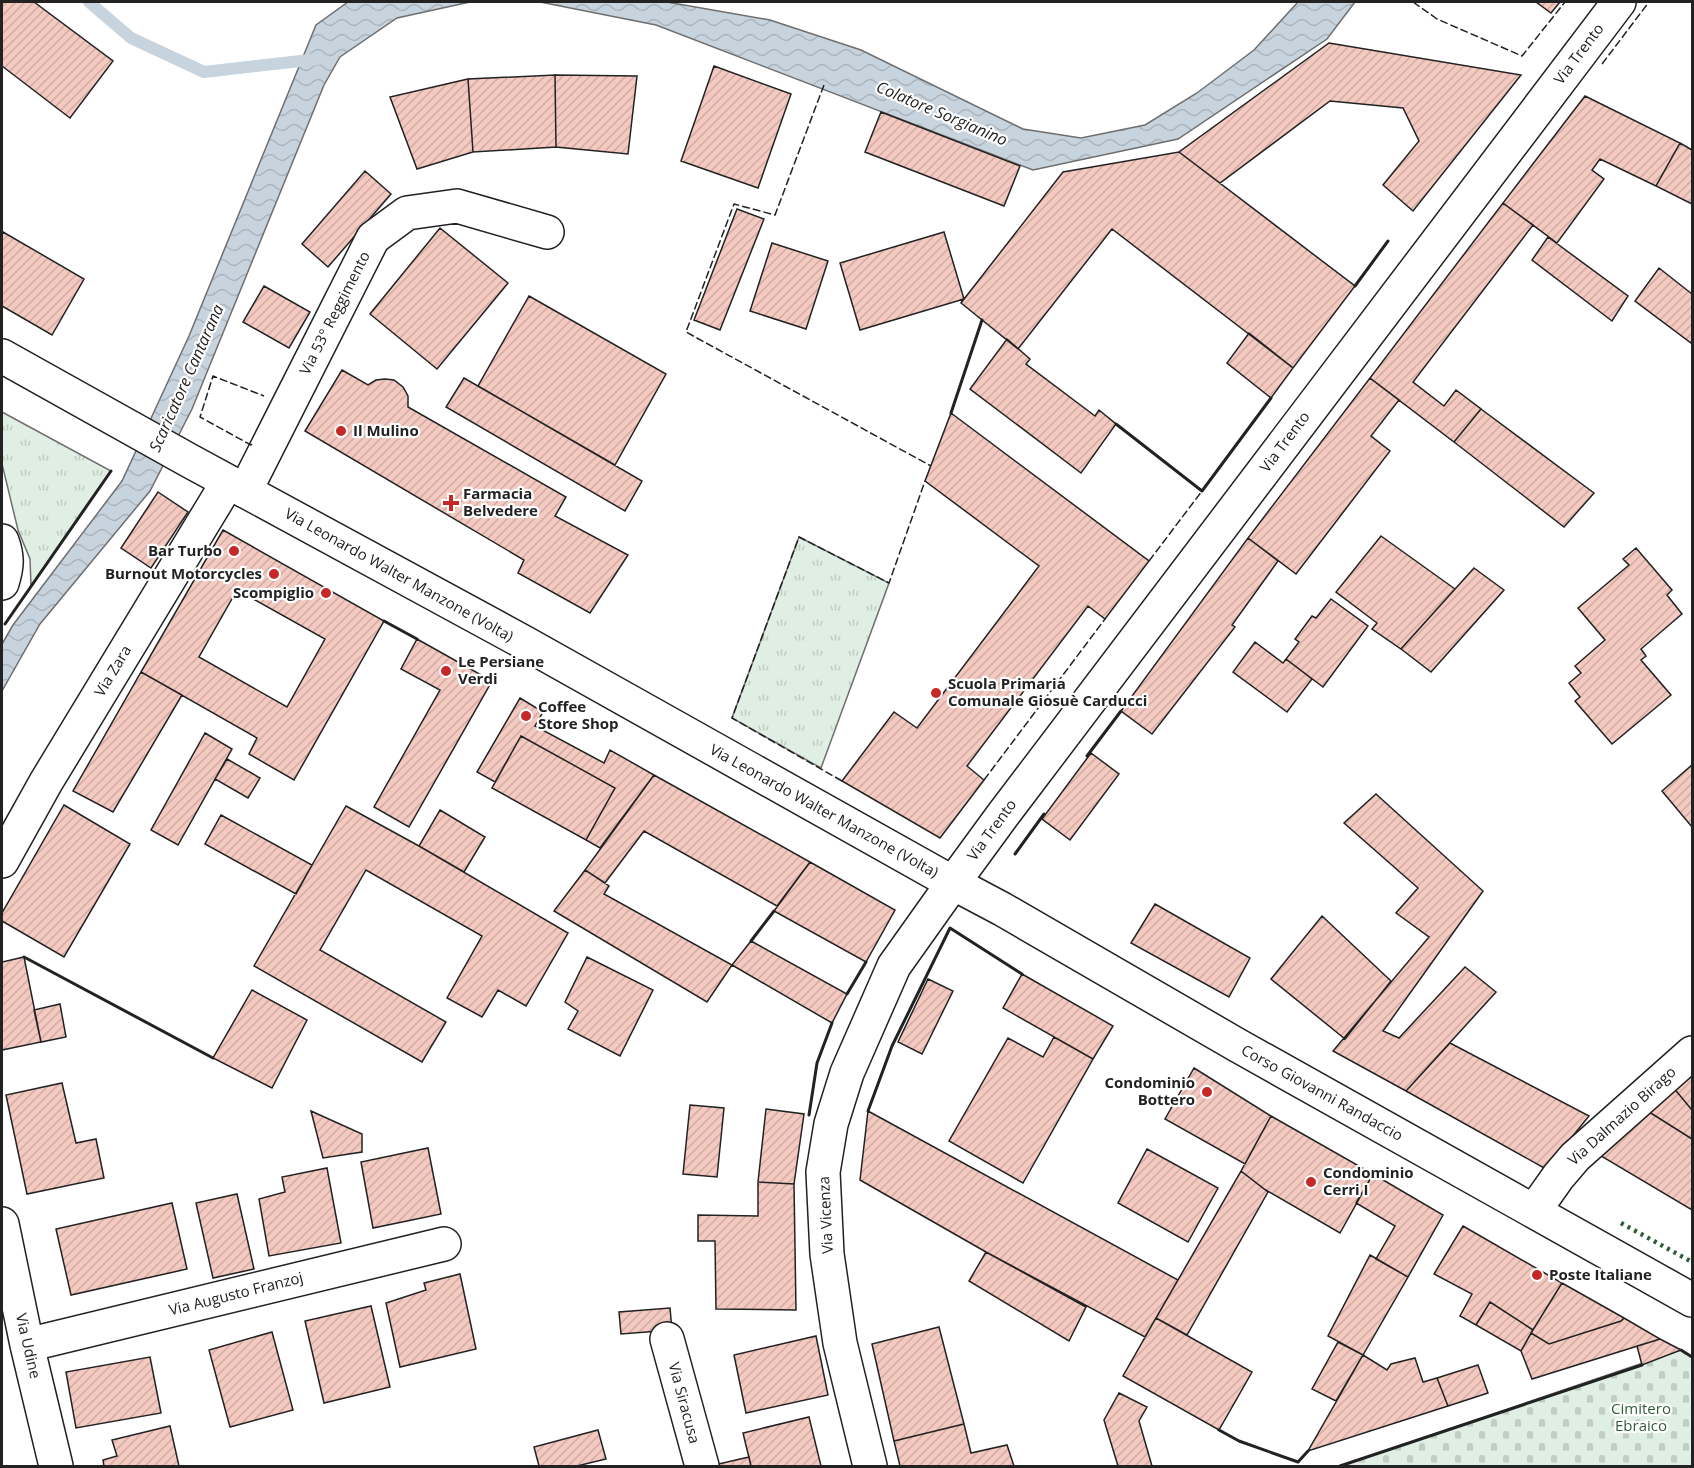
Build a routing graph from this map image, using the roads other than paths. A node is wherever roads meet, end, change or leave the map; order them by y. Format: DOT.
graph roads {
  1 [pos="1619,2"];
  2 [pos="547,232"];
  3 [pos="2,356"];
  4 [pos="236,486"];
  5 [pos="2,541"];
  6 [pos="2,583"];
  7 [pos="2,861"];
  8 [pos="953,883"];
  9 [pos="1692,1053"];
  10 [pos="1534,1211"];
  11 [pos="2,1224"];
  12 [pos="444,1244"];
  13 [pos="1692,1300"];
  14 [pos="667,1339"];
  15 [pos="27,1345"];
  16 [pos="56,1467"];
  17 [pos="702,1467"];
  18 [pos="870,1467"];
  1 -- 8 [label="street, Via Trento"];
  2 -- 4 [label="street, Via 53° Reggimento"];
  3 -- 4 [label="street, Via Leonardo Walter Manzone (Volta)"];
  4 -- 7 [label="street, Via Zara"];
  4 -- 8 [label="street, Via Leonardo Walter Manzone (Volta)"];
  5 -- 6 [label="street"];
  8 -- 10 [label="street, Corso Giovanni Randaccio"];
  8 -- 18 [label="street, Via Vicenza"];
  9 -- 10 [label="street, Via Dalmazio Birago"];
  10 -- 13 [label="street, Corso Giovanni Randaccio"];
  11 -- 15 [label="street, Via Udine"];
  12 -- 15 [label="street, Via Augusto Franzoj"];
  14 -- 17 [label="street, Via Siracusa"];
  15 -- 16 [label="street, Via Udine"];
}
